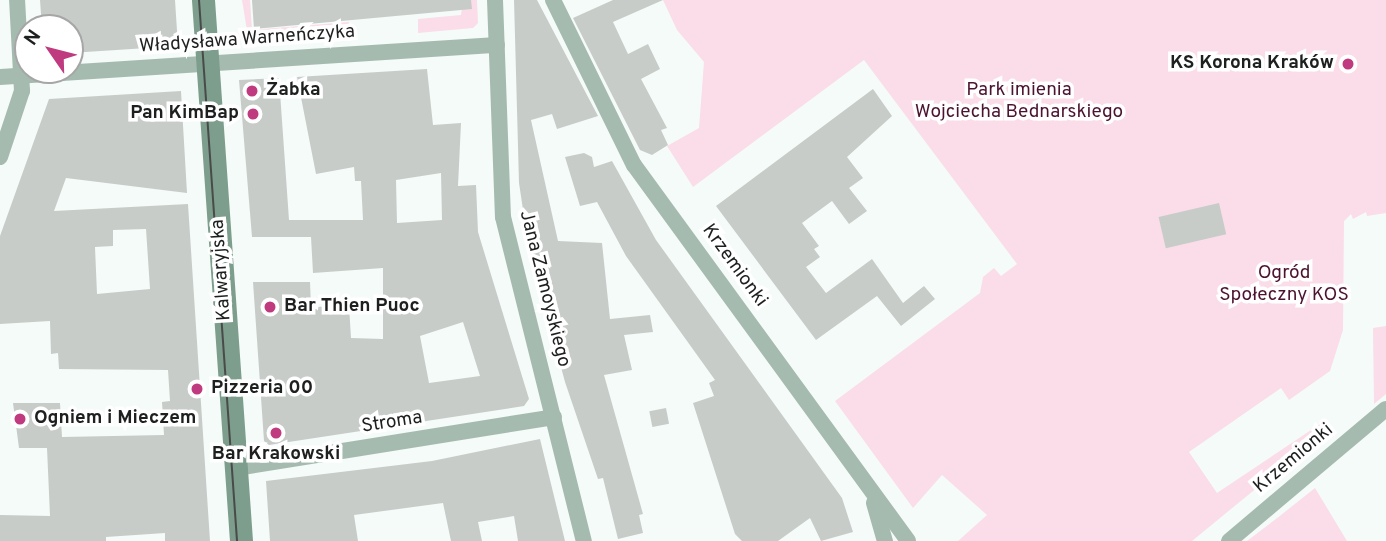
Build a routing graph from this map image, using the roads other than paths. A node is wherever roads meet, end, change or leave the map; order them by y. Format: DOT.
graph roads {
  1 [pos="203,0"];
  2 [pos="495,0"];
  3 [pos="554,0"];
  4 [pos="497,46"];
  5 [pos="208,62"];
  6 [pos="84,71"];
  7 [pos="21,84"];
  8 [pos="0,157"];
  9 [pos="1386,409"];
  10 [pos="554,417"];
  11 [pos="236,468"];
  12 [pos="871,493"];
  13 [pos="241,541"];
  14 [pos="584,541"];
  15 [pos="885,541"];
  16 [pos="908,541"];
  17 [pos="1229,541"];
  1 -- 5 [label="street, Kalwaryjska"];
  2 -- 4 [label="street, Jana Zamoyskiego"];
  3 -- 12 [label="street, Krzemionki"];
  4 -- 5 [label="street, Władysława Warneńczyka"];
  4 -- 10 [label="street, Jana Zamoyskiego"];
  5 -- 6 [label="street, Władysława Warneńczyka"];
  5 -- 11 [label="street, Kalwaryjska"];
  7 -- 8 [label="street"];
  9 -- 17 [label="street, Krzemionki"];
  10 -- 11 [label="street, Stroma"];
  10 -- 14 [label="street, Jana Zamoyskiego"];
  11 -- 13 [label="street, Kalwaryjska"];
  12 -- 15 [label="street"];
  12 -- 16 [label="street, Krzemionki"];
}
